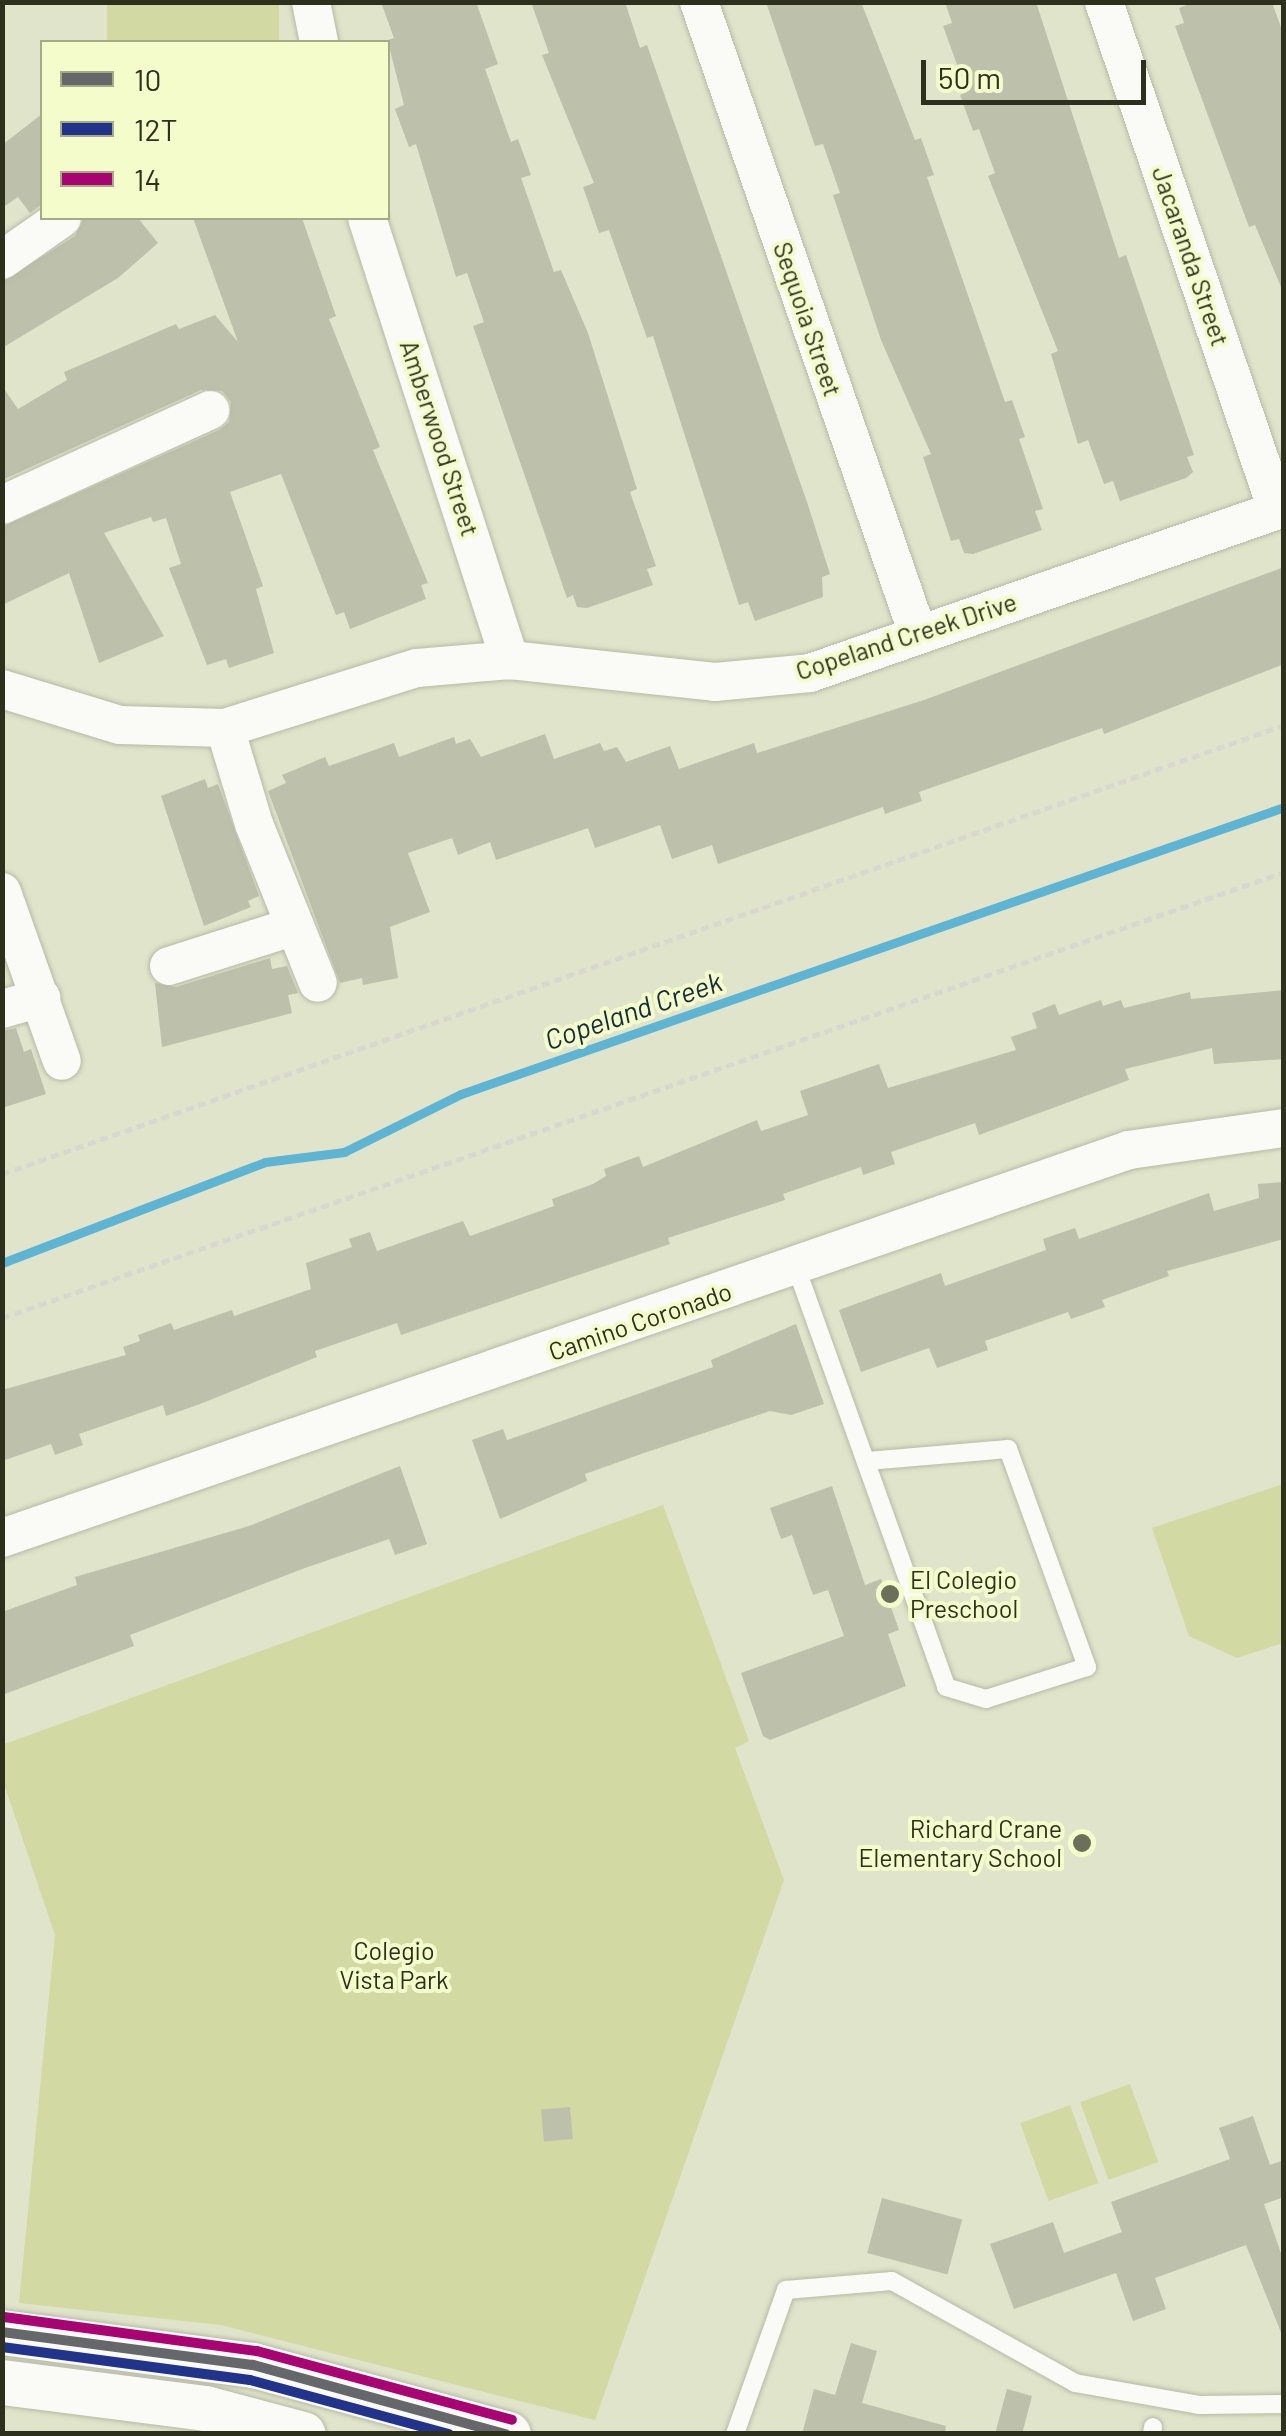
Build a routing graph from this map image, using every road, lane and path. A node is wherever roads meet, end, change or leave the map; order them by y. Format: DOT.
graph roads {
  1 [pos="311,2"];
  2 [pos="699,2"];
  3 [pos="1104,2"];
  4 [pos="319,40"];
  5 [pos="59,220"];
  6 [pos="368,220"];
  7 [pos="2,260"];
  8 [pos="210,410"];
  9 [pos="2,506"];
  10 [pos="1280,509"];
  11 [pos="918,634"];
  12 [pos="510,660"];
  13 [pos="2,689"];
  14 [pos="1284,725"];
  15 [pos="225,728"];
  16 [pos="1284,872"];
  17 [pos="2,892"];
  18 [pos="295,926"];
  19 [pos="169,966"];
  20 [pos="318,983"];
  21 [pos="41,998"];
  22 [pos="2,1008"];
  23 [pos="62,1062"];
  24 [pos="1284,1128"];
  25 [pos="2,1174"];
  26 [pos="796,1268"];
  27 [pos="2,1318"];
  28 [pos="868,1461"];
  29 [pos="2,1538"];
  30 [pos="2,2332"];
  31 [pos="2,2382"];
  32 [pos="1284,2404"];
  33 [pos="303,2434"];
  34 [pos="508,2434"];
  35 [pos="735,2434"];
  1 -- 4 [label="street"];
  2 -- 11 [label="street, Sequoia Street"];
  3 -- 10 [label="street, Jacaranda Street"];
  5 -- 7 [label="street"];
  6 -- 12 [label="street, Amberwood Street"];
  8 -- 9 [label="street"];
  10 -- 11 [label="street, Copeland Creek Drive"];
  11 -- 12 [label="street, Copeland Creek Drive"];
  12 -- 15 [label="street, Copeland Creek Drive"];
  13 -- 15 [label="street, Copeland Creek Drive"];
  14 -- 25 [label="path"];
  15 -- 18 [label="street"];
  16 -- 27 [label="path"];
  17 -- 21 [label="street"];
  18 -- 19 [label="street"];
  18 -- 20 [label="street"];
  21 -- 22 [label="street"];
  21 -- 23 [label="street"];
  24 -- 26 [label="street, Camino Coronado"];
  26 -- 28 [label="lane"];
  26 -- 29 [label="street, Camino Coronado"];
  28 -- 28 [label="lane"];
  30 -- 34 [label="street"];
  31 -- 33 [label="street"];
  32 -- 35 [label="lane"];
}
